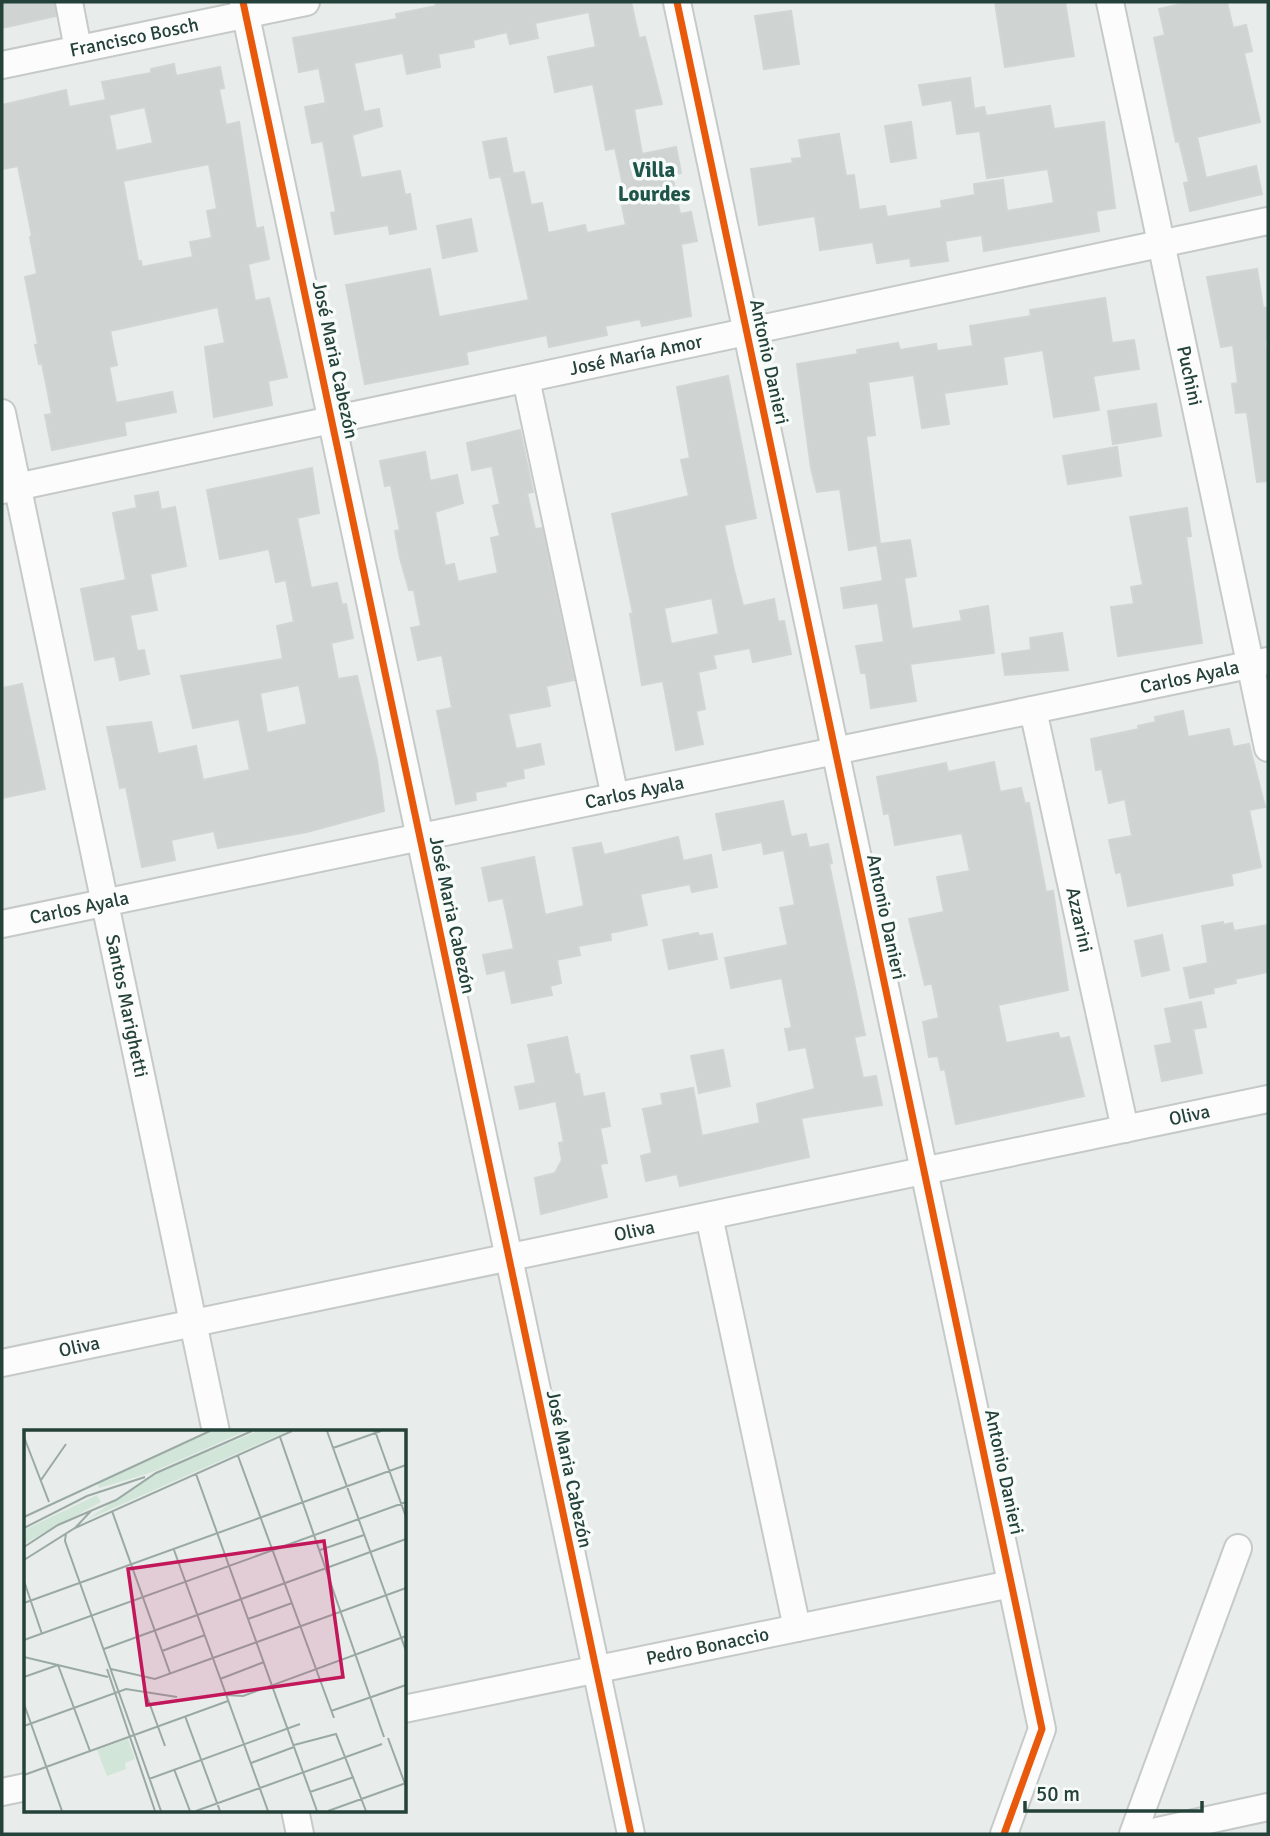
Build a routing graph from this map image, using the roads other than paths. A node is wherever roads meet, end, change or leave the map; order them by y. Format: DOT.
graph roads {
  1 [pos="69,2"];
  2 [pos="306,2"];
  3 [pos="677,2"];
  4 [pos="1110,2"];
  5 [pos="244,8"];
  6 [pos="78,49"];
  7 [pos="2,65"];
  8 [pos="1268,221"];
  9 [pos="1161,244"];
  10 [pos="747,332"];
  11 [pos="526,379"];
  12 [pos="2,413"];
  13 [pos="331,421"];
  14 [pos="10,489"];
  15 [pos="1259,663"];
  16 [pos="1033,710"];
  17 [pos="1268,748"];
  18 [pos="835,751"];
  19 [pos="615,797"];
  20 [pos="419,837"];
  21 [pos="105,902"];
  22 [pos="2,924"];
  23 [pos="1268,1099"];
  24 [pos="1125,1129"];
  25 [pos="924,1171"];
  26 [pos="709,1216"];
  27 [pos="508,1258"];
  28 [pos="193,1324"];
  29 [pos="2,1363"];
  30 [pos="216,1430"];
  31 [pos="1238,1548"];
  32 [pos="1011,1584"];
  33 [pos="797,1628"];
  34 [pos="596,1670"];
  35 [pos="406,1709"];
  36 [pos="24,1787"];
  37 [pos="2,1792"];
  38 [pos="1268,1807"];
  39 [pos="295,1812"];
  40 [pos="300,1834"];
  41 [pos="631,1834"];
  42 [pos="1004,1834"];
  43 [pos="1133,1834"];
  44 [pos="1144,1834"];
  1 -- 6 [label="street"];
  2 -- 5 [label="street, Francisco Bosch"];
  3 -- 10 [label="street, Antonio Danieri"];
  4 -- 9 [label="street, Puchini"];
  5 -- 6 [label="street, Francisco Bosch"];
  5 -- 13 [label="street, José Maria Cabezón"];
  6 -- 7 [label="street, Francisco Bosch"];
  8 -- 9 [label="street, José María Amor"];
  9 -- 10 [label="street, José María Amor"];
  9 -- 15 [label="street, Puchini"];
  10 -- 11 [label="street, José María Amor"];
  10 -- 18 [label="street, Antonio Danieri"];
  11 -- 13 [label="street, José María Amor"];
  11 -- 19 [label="street"];
  12 -- 14 [label="street, Santos Marighetti"];
  13 -- 14 [label="street, José María Amor"];
  13 -- 20 [label="street, José Maria Cabezón"];
  14 -- 21 [label="street, Santos Marighetti"];
  15 -- 16 [label="street, Carlos Ayala"];
  15 -- 17 [label="street, Puchini"];
  16 -- 18 [label="street, Carlos Ayala"];
  16 -- 24 [label="street, Azzarini"];
  18 -- 19 [label="street, Carlos Ayala"];
  18 -- 25 [label="street, Antonio Danieri"];
  19 -- 20 [label="street, Carlos Ayala"];
  20 -- 21 [label="street, Carlos Ayala"];
  20 -- 27 [label="street, José Maria Cabezón"];
  21 -- 22 [label="street, Carlos Ayala"];
  21 -- 28 [label="street, Santos Marighetti"];
  23 -- 24 [label="street, Oliva"];
  24 -- 25 [label="street, Oliva"];
  25 -- 26 [label="street, Oliva"];
  25 -- 32 [label="street, Antonio Danieri"];
  26 -- 27 [label="street, Oliva"];
  26 -- 33 [label="street"];
  27 -- 28 [label="street, Oliva"];
  27 -- 34 [label="street, José Maria Cabezón"];
  28 -- 29 [label="street, Oliva"];
  28 -- 30 [label="street, Santos Marighetti"];
  31 -- 43 [label="street"];
  32 -- 33 [label="street, Pedro Bonaccio"];
  32 -- 42 [label="street, Antonio Danieri"];
  33 -- 34 [label="street, Pedro Bonaccio"];
  34 -- 35 [label="street, Pedro Bonaccio"];
  34 -- 41 [label="street, José Maria Cabezón"];
  36 -- 37 [label="street"];
  38 -- 44 [label="street"];
  39 -- 40 [label="street"];
}
